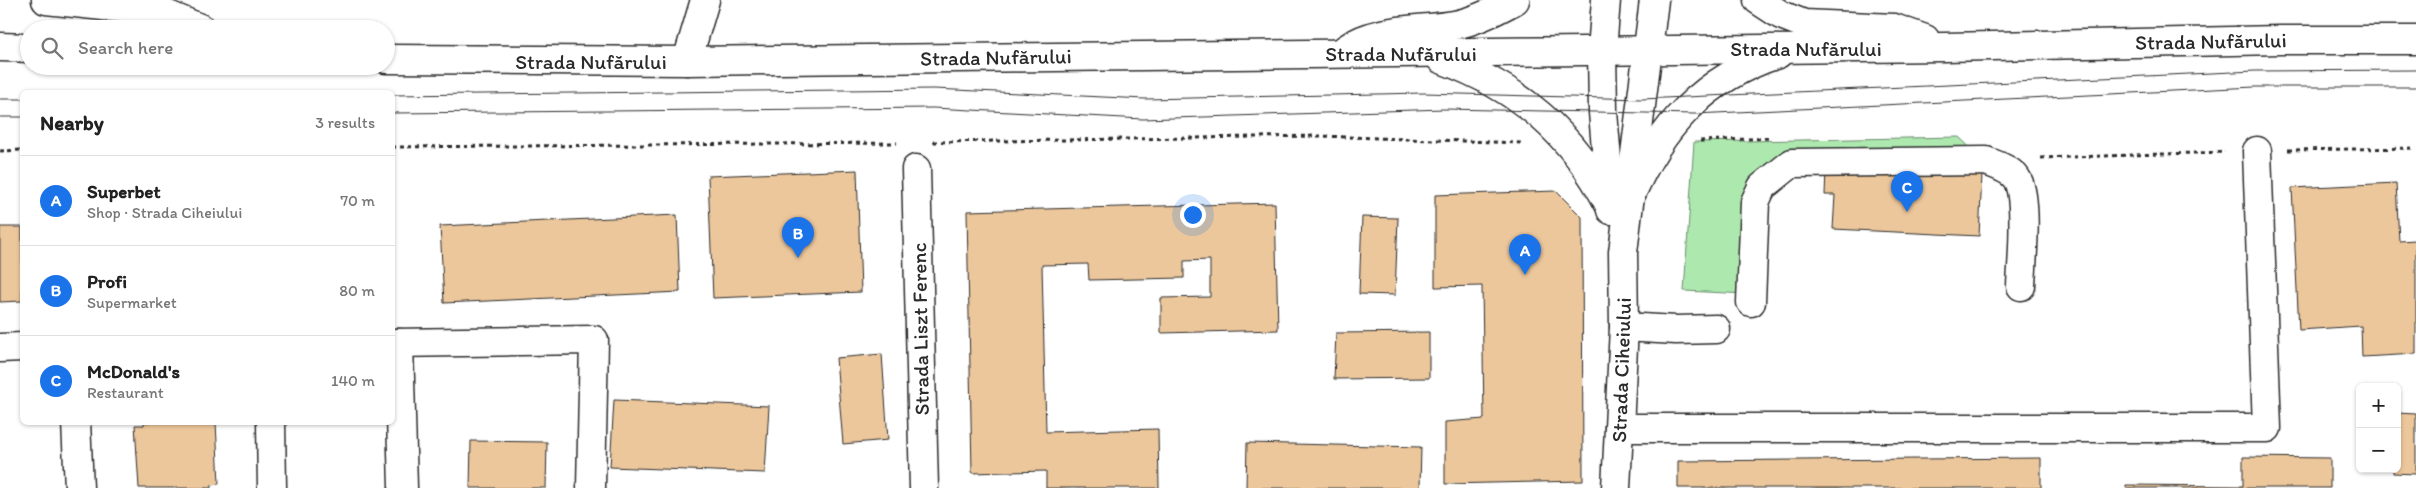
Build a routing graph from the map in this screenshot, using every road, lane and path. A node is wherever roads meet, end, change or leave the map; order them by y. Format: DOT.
graph roads {
  1 [pos="46,0"];
  2 [pos="706,0"];
  3 [pos="1515,0"];
  4 [pos="1606,0"];
  5 [pos="1654,0"];
  6 [pos="1758,0"];
  7 [pos="180,20"];
  8 [pos="2416,40"];
  9 [pos="0,47"];
  10 [pos="1799,47"];
  11 [pos="1945,47"];
  12 [pos="20,48"];
  13 [pos="1648,49"];
  14 [pos="1602,50"];
  15 [pos="1340,53"];
  16 [pos="1428,54"];
  17 [pos="395,60"];
  18 [pos="687,61"];
  19 [pos="903,143"];
  20 [pos="395,147"];
  21 [pos="2416,148"];
  22 [pos="20,150"];
  23 [pos="0,151"];
  24 [pos="2257,151"];
  25 [pos="916,169"];
  26 [pos="1620,201"];
  27 [pos="2022,286"];
  28 [pos="1751,302"];
  29 [pos="1624,327"];
  30 [pos="1716,329"];
  31 [pos="396,343"];
  32 [pos="20,347"];
  33 [pos="0,348"];
  34 [pos="76,425"];
  35 [pos="271,425"];
  36 [pos="1619,428"];
  37 [pos="79,488"];
  38 [pos="272,488"];
  39 [pos="403,488"];
  40 [pos="591,488"];
  41 [pos="924,488"];
  42 [pos="1616,488"];
  1 -- 7 [label="main road"];
  2 -- 18 [label="main road"];
  3 -- 15 [label="main road"];
  4 -- 14 [label="main road, Strada Ciheiului"];
  5 -- 13 [label="main road, Strada Ciheiului"];
  6 -- 11 [label="main road"];
  8 -- 11 [label="main road, Strada Nufărului"];
  9 -- 12 [label="main road"];
  10 -- 11 [label="main road, Strada Nufărului"];
  10 -- 13 [label="main road, Strada Nufărului"];
  10 -- 26 [label="main road"];
  13 -- 14 [label="main road, Strada Nufărului"];
  13 -- 26 [label="main road, Strada Ciheiului"];
  14 -- 16 [label="main road, Strada Nufărului"];
  14 -- 26 [label="main road, Strada Ciheiului"];
  15 -- 16 [label="main road, Strada Nufărului"];
  15 -- 18 [label="main road, Strada Nufărului"];
  16 -- 26 [label="main road"];
  17 -- 18 [label="main road, Strada Nufărului"];
  19 -- 20 [label="path"];
  21 -- 24 [label="path"];
  22 -- 23 [label="path"];
  24 -- 36 [label="main road"];
  25 -- 41 [label="main road, Strada Liszt Ferenc"];
  26 -- 29 [label="main road, Strada Ciheiului"];
  27 -- 28 [label="main road"];
  29 -- 30 [label="main road"];
  29 -- 36 [label="main road, Strada Ciheiului"];
  31 -- 39 [label="main road"];
  31 -- 40 [label="main road"];
  32 -- 33 [label="main road"];
  34 -- 37 [label="main road"];
  35 -- 38 [label="main road"];
  36 -- 42 [label="main road, Strada Ciheiului"];
}
